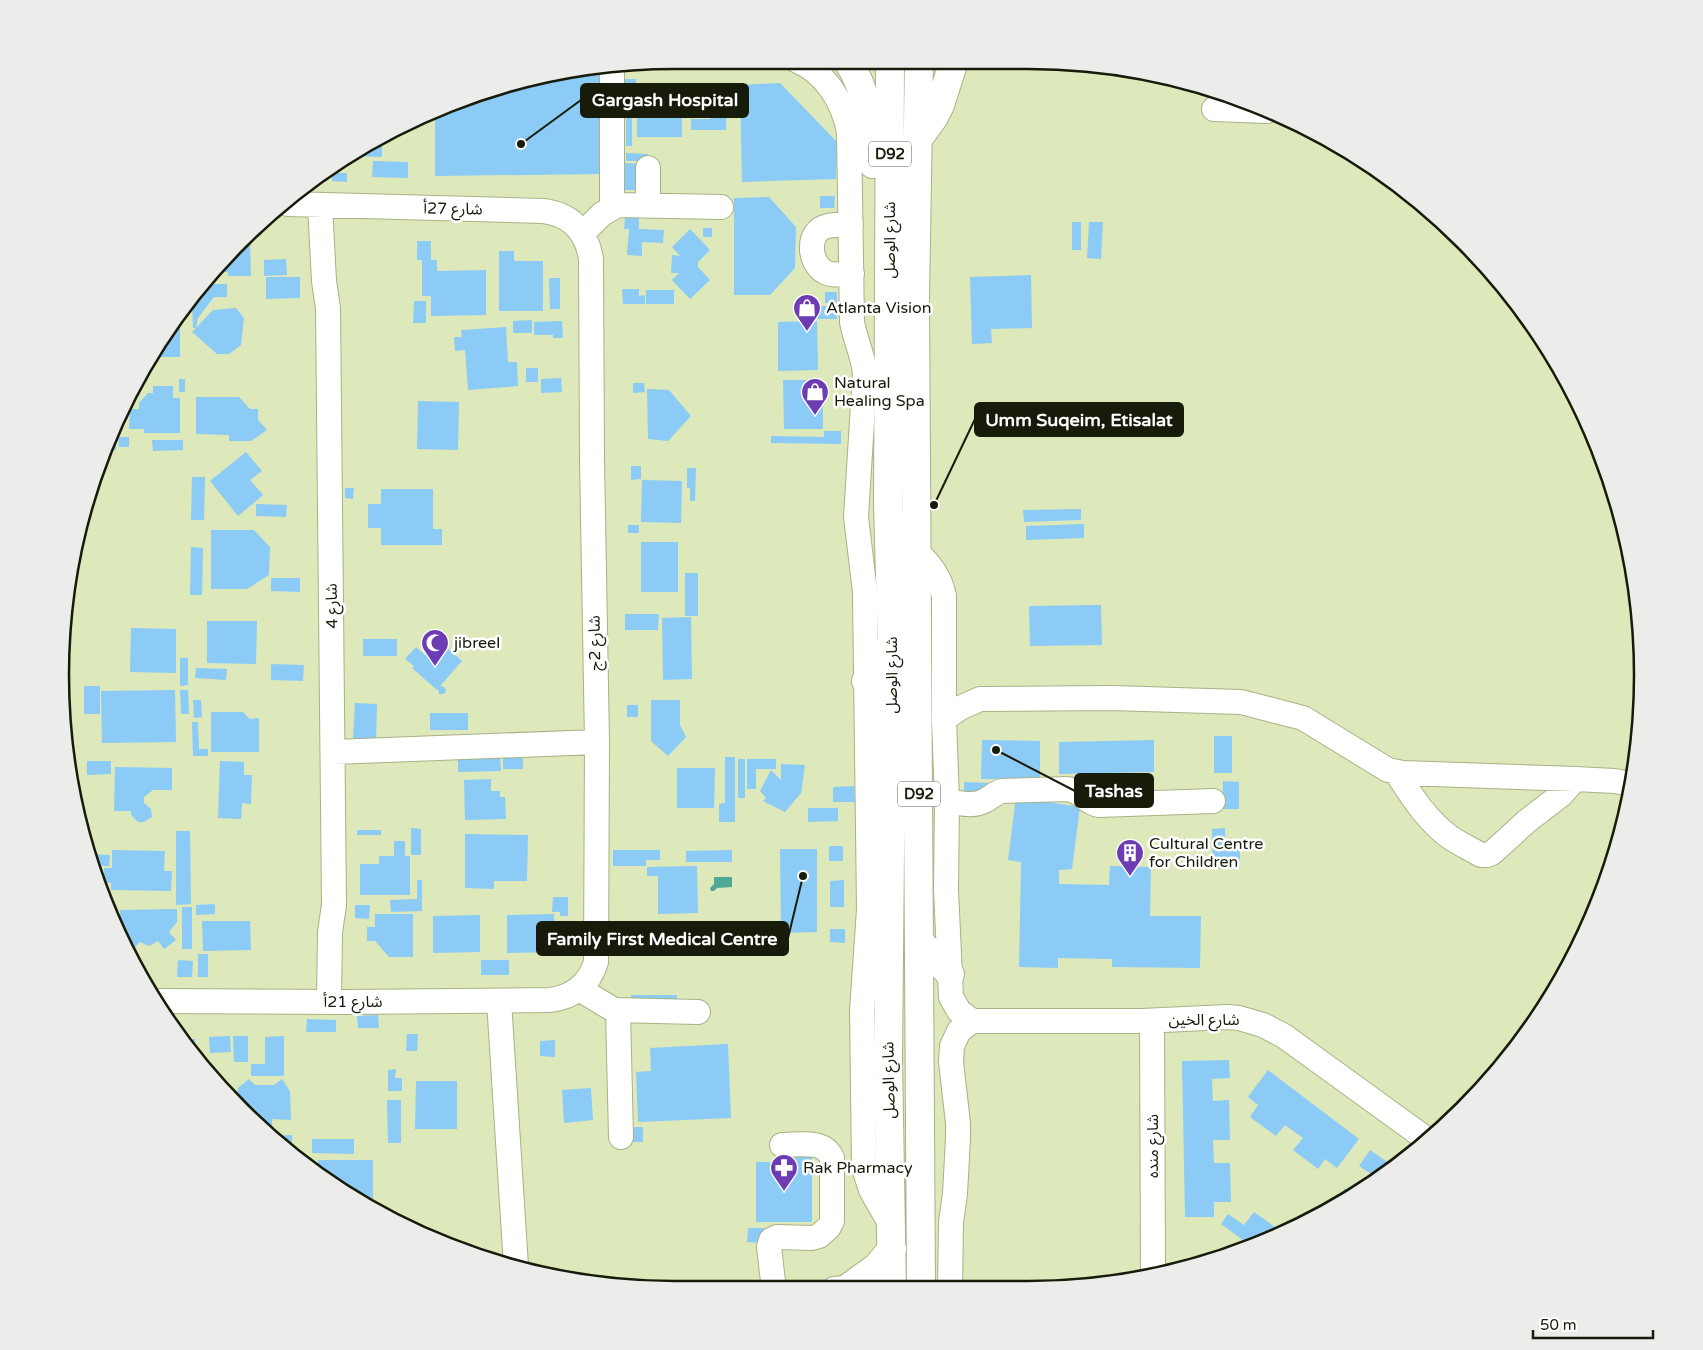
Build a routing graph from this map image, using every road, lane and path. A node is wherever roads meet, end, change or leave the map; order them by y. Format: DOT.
graph roads {
  1 [pos="810,69"];
  2 [pos="853,69"];
  3 [pos="890,69"];
  4 [pos="919,69"];
  5 [pos="951,69"];
  6 [pos="612,72"];
  7 [pos="1214,109"];
  8 [pos="1247,110"];
  9 [pos="918,139"];
  10 [pos="648,168"];
  11 [pos="293,204"];
  12 [pos="327,205"];
  13 [pos="648,206"];
  14 [pos="612,207"];
  15 [pos="721,207"];
  16 [pos="851,225"];
  17 [pos="582,233"];
  18 [pos="890,247"];
  19 [pos="591,259"];
  20 [pos="852,274"];
  21 [pos="917,552"];
  22 [pos="892,644"];
  23 [pos="945,673"];
  24 [pos="866,681"];
  25 [pos="980,699"];
  26 [pos="944,719"];
  27 [pos="597,742"];
  28 [pos="334,752"];
  29 [pos="1396,772"];
  30 [pos="1575,779"];
  31 [pos="1625,783"];
  32 [pos="1213,801"];
  33 [pos="946,802"];
  34 [pos="919,941"];
  35 [pos="950,974"];
  36 [pos="580,989"];
  37 [pos="164,1001"];
  38 [pos="499,1001"];
  39 [pos="336,1002"];
  40 [pos="618,1011"];
  41 [pos="698,1012"];
  42 [pos="972,1021"];
  43 [pos="1152,1021"];
  44 [pos="1422,1136"];
  45 [pos="621,1137"];
  46 [pos="782,1145"];
  47 [pos="892,1237"];
  48 [pos="516,1260"];
  49 [pos="1153,1268"];
  50 [pos="773,1281"];
  51 [pos="856,1281"];
  52 [pos="896,1281"];
  53 [pos="920,1281"];
  54 [pos="950,1281"];
  1 -- 16 [label="street"];
  2 -- 18 [label="main road"];
  3 -- 18 [label="main road, شارع الوصل / D92"];
  4 -- 9 [label="main road, شارع الوصل / D92"];
  5 -- 9 [label="main road"];
  6 -- 14 [label="street"];
  7 -- 8 [label="street"];
  9 -- 21 [label="main road, شارع الوصل / D92"];
  10 -- 13 [label="street"];
  11 -- 12 [label="street, شارع 27أ"];
  12 -- 17 [label="street, شارع 27أ"];
  12 -- 28 [label="street, شارع 4"];
  13 -- 14 [label="street"];
  13 -- 15 [label="street"];
  14 -- 17 [label="street"];
  16 -- 20 [label="street"];
  16 -- 20 [label="street"];
  17 -- 19 [label="street, شارع 27أ"];
  18 -- 22 [label="main road, شارع الوصل / D92"];
  19 -- 27 [label="street, شارع 2ج"];
  20 -- 24 [label="street"];
  21 -- 23 [label="street"];
  21 -- 34 [label="main road, شارع الوصل / D92"];
  22 -- 24 [label="main road"];
  22 -- 47 [label="main road, شارع الوصل / D92"];
  23 -- 25 [label="street"];
  23 -- 26 [label="street"];
  24 -- 47 [label="street"];
  25 -- 26 [label="street"];
  25 -- 29 [label="street"];
  26 -- 33 [label="street"];
  27 -- 28 [label="street"];
  27 -- 36 [label="street, شارع 2ج"];
  28 -- 39 [label="street, شارع 4"];
  29 -- 30 [label="street"];
  29 -- 30 [label="street"];
  30 -- 31 [label="street"];
  32 -- 33 [label="street"];
  33 -- 35 [label="street"];
  34 -- 35 [label="main road"];
  34 -- 53 [label="main road, شارع الوصل / D92"];
  35 -- 42 [label="street"];
  36 -- 38 [label="street, شارع 21أ"];
  36 -- 40 [label="street"];
  37 -- 39 [label="street, شارع 21أ"];
  38 -- 39 [label="street, شارع 21أ"];
  38 -- 48 [label="street"];
  40 -- 41 [label="street"];
  40 -- 45 [label="street"];
  42 -- 43 [label="street, شارع الخين"];
  42 -- 54 [label="street"];
  43 -- 44 [label="street, شارع الخين"];
  43 -- 49 [label="street, شارع منده"];
  46 -- 50 [label="street"];
  47 -- 51 [label="main road"];
  47 -- 52 [label="main road, شارع الوصل / D92"];
}
